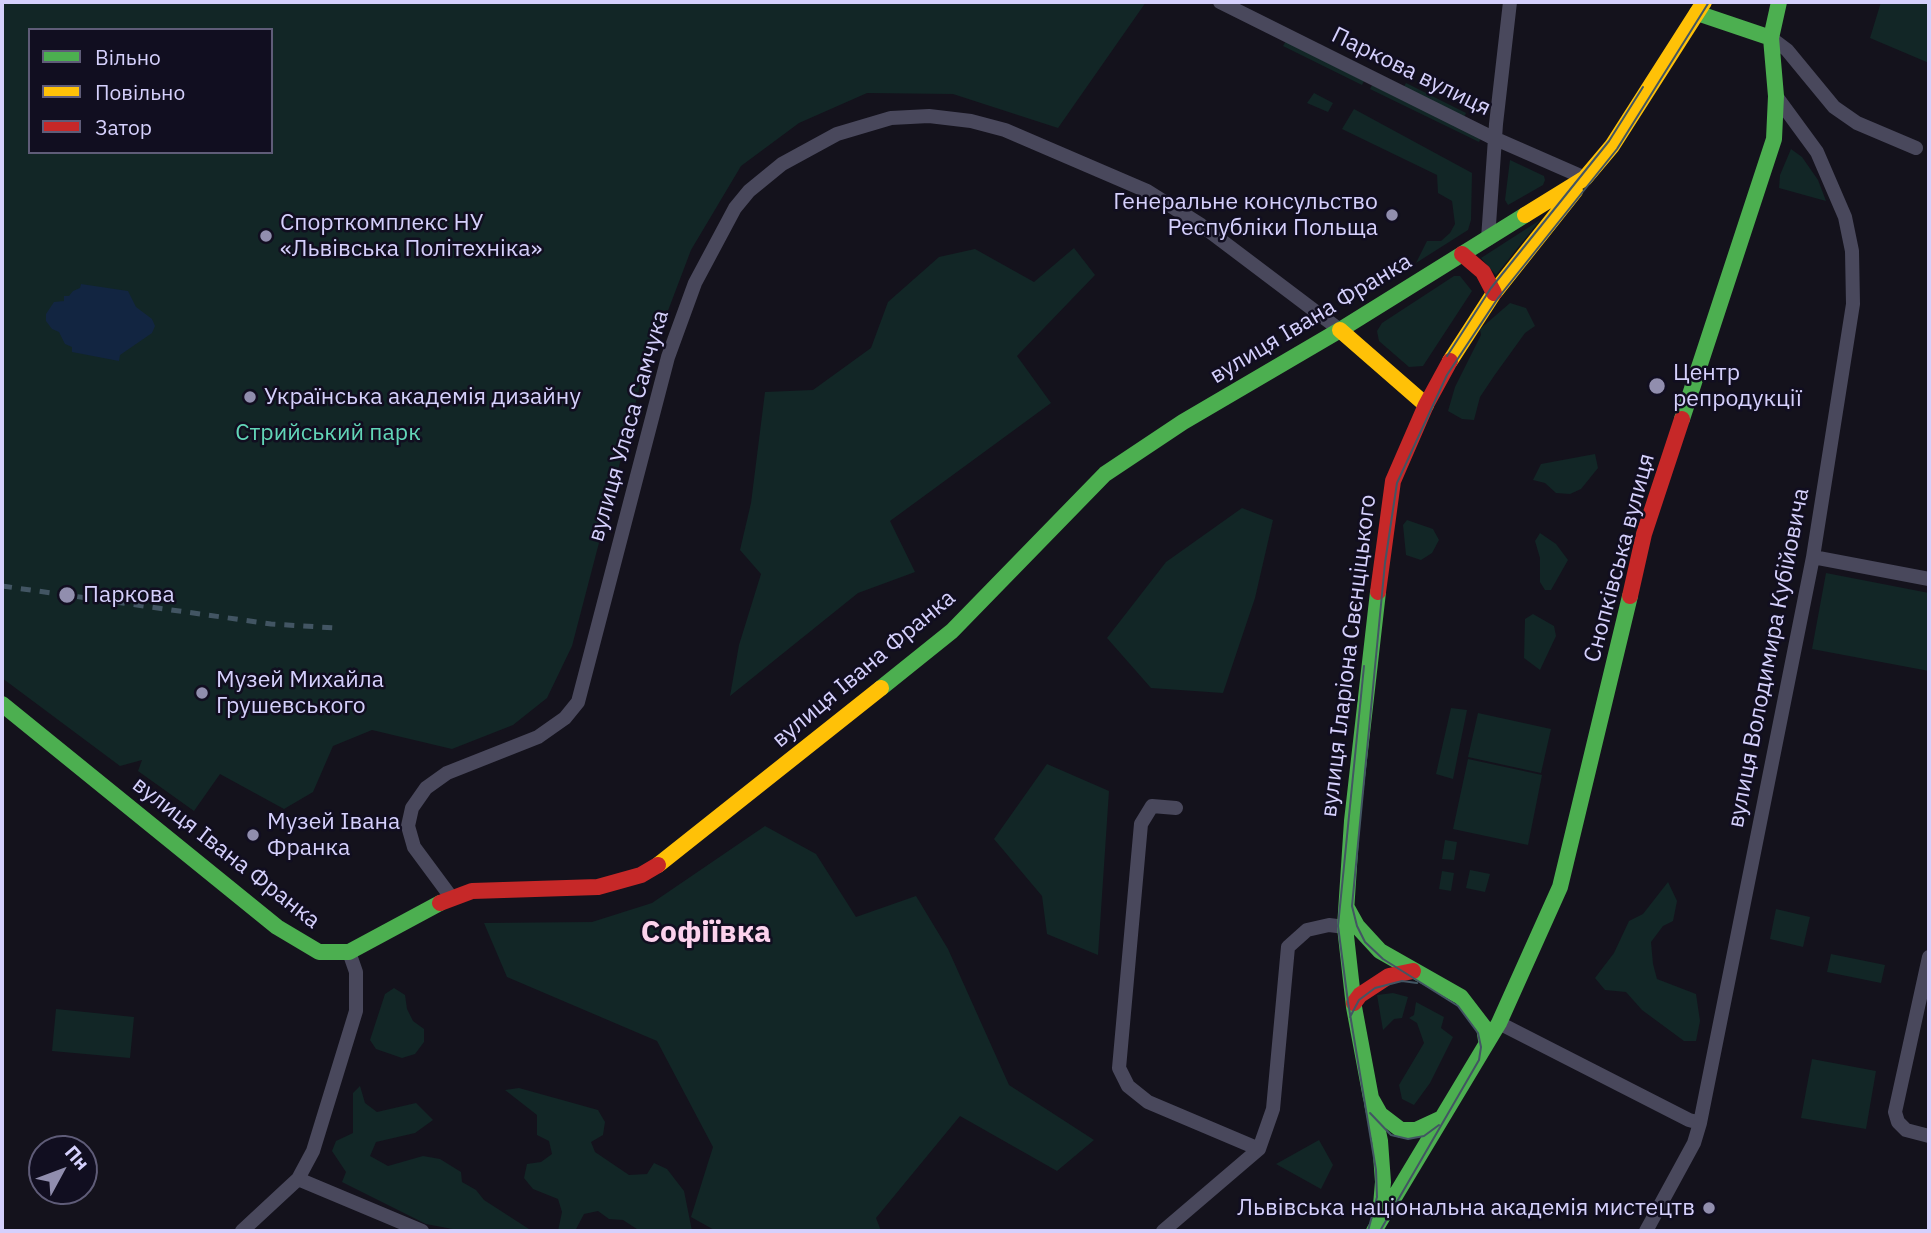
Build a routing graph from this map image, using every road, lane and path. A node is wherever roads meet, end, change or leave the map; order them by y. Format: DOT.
graph roads {
  1 [pos="1220,2"];
  2 [pos="1510,2"];
  3 [pos="1780,2"];
  4 [pos="1701,7"];
  5 [pos="1771,38"];
  6 [pos="1776,96"];
  7 [pos="1496,139"];
  8 [pos="1916,148"];
  9 [pos="1585,178"];
  10 [pos="1488,239"];
  11 [pos="1462,254"];
  12 [pos="1494,293"];
  13 [pos="1340,330"];
  14 [pos="1426,405"];
  15 [pos="1814,557"];
  16 [pos="1929,579"];
  17 [pos="2,704"];
  18 [pos="1176,808"];
  19 [pos="452,897"];
  20 [pos="1345,903"];
  21 [pos="1345,927"];
  22 [pos="349,953"];
  23 [pos="1929,957"];
  24 [pos="1413,971"];
  25 [pos="1354,1003"];
  26 [pos="1499,1023"];
  27 [pos="1486,1040"];
  28 [pos="1371,1098"];
  29 [pos="1442,1118"];
  30 [pos="1700,1124"];
  31 [pos="1929,1136"];
  32 [pos="1259,1149"];
  33 [pos="298,1179"];
  34 [pos="1377,1227"];
  35 [pos="242,1231"];
  36 [pos="422,1231"];
  37 [pos="1163,1231"];
  38 [pos="1646,1231"];
  1 -- 7 [label="street, Паркова вулиця"];
  2 -- 7 [label="street"];
  3 -- 5 [label="main road, Снопківська вулиця"];
  4 -- 5 [label="main road"];
  4 -- 9 [label="main road, вулиця Івана Франка"];
  5 -- 6 [label="main road, Снопківська вулиця"];
  5 -- 8 [label="street"];
  6 -- 15 [label="street, вулиця Володимира Кубійовича"];
  6 -- 26 [label="main road, Снопківська вулиця"];
  7 -- 9 [label="street, Паркова вулиця"];
  7 -- 10 [label="street"];
  9 -- 10 [label="main road, вулиця Івана Франка"];
  9 -- 12 [label="main road, вулиця Іларіона Свєнціцького"];
  10 -- 11 [label="main road, вулиця Івана Франка"];
  11 -- 12 [label="main road"];
  11 -- 13 [label="main road, вулиця Івана Франка"];
  12 -- 14 [label="main road, вулиця Іларіона Свєнціцького"];
  13 -- 14 [label="main road, вулиця Уласа Самчука"];
  13 -- 19 [label="main road, вулиця Івана Франка"];
  13 -- 19 [label="street, вулиця Уласа Самчука"];
  14 -- 20 [label="main road, вулиця Іларіона Свєнціцького"];
  15 -- 16 [label="street"];
  15 -- 30 [label="street, вулиця Володимира Кубійовича"];
  17 -- 22 [label="main road, вулиця Івана Франка"];
  18 -- 32 [label="street"];
  19 -- 22 [label="main road, вулиця Івана Франка"];
  20 -- 21 [label="main road, вулиця Іларіона Свєнціцького"];
  20 -- 24 [label="main road"];
  21 -- 25 [label="main road, вулиця Іларіона Свєнціцького"];
  21 -- 32 [label="street"];
  22 -- 33 [label="street"];
  23 -- 31 [label="street"];
  24 -- 25 [label="main road"];
  24 -- 27 [label="main road"];
  25 -- 28 [label="main road"];
  26 -- 27 [label="main road, Снопківська вулиця"];
  26 -- 30 [label="street"];
  27 -- 29 [label="main road"];
  28 -- 29 [label="main road"];
  28 -- 34 [label="main road"];
  29 -- 34 [label="main road"];
  30 -- 38 [label="street, вулиця Володимира Кубійовича"];
  32 -- 37 [label="street"];
  33 -- 35 [label="street"];
  33 -- 36 [label="street"];
}
